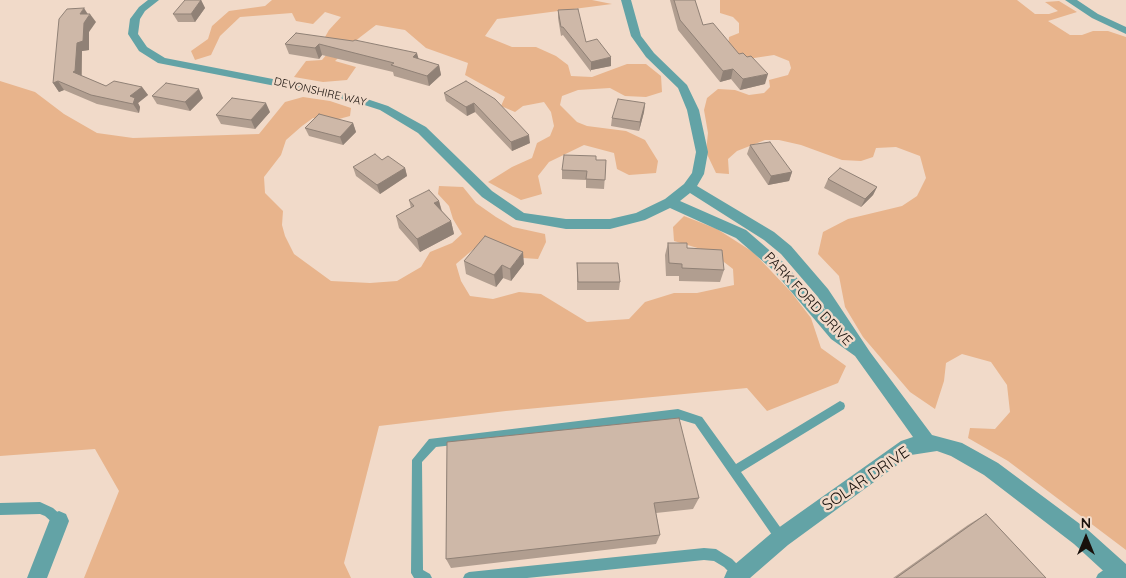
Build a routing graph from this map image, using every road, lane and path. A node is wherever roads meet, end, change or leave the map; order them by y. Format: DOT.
graph roads {
  1 [pos="154,0"];
  2 [pos="626,0"];
  3 [pos="1070,0"];
  4 [pos="1126,31"];
  5 [pos="689,187"];
  6 [pos="670,202"];
  7 [pos="864,357"];
  8 [pos="840,406"];
  9 [pos="928,443"];
  10 [pos="734,471"];
  11 [pos="0,509"];
  12 [pos="59,521"];
  13 [pos="782,538"];
  14 [pos="1115,574"];
  15 [pos="737,576"];
  16 [pos="37,578"];
  17 [pos="426,578"];
  18 [pos="469,578"];
  1 -- 6 [label="street, DEVONSHIRE WAY"];
  2 -- 5 [label="street, DEVONSHIRE WAY"];
  3 -- 4 [label="street"];
  5 -- 6 [label="street, DEVONSHIRE WAY"];
  5 -- 7 [label="street, PARK FORD DRIVE"];
  6 -- 7 [label="street, PARK FORD DRIVE"];
  7 -- 9 [label="street, PARK FORD DRIVE"];
  8 -- 10 [label="lane"];
  9 -- 13 [label="street, SOLAR DRIVE"];
  9 -- 14 [label="street, SOLAR DRIVE"];
  10 -- 13 [label="lane"];
  10 -- 17 [label="lane"];
  11 -- 12 [label="lane"];
  12 -- 16 [label="street"];
  13 -- 15 [label="street, SOLAR DRIVE"];
  15 -- 18 [label="lane"];
}
